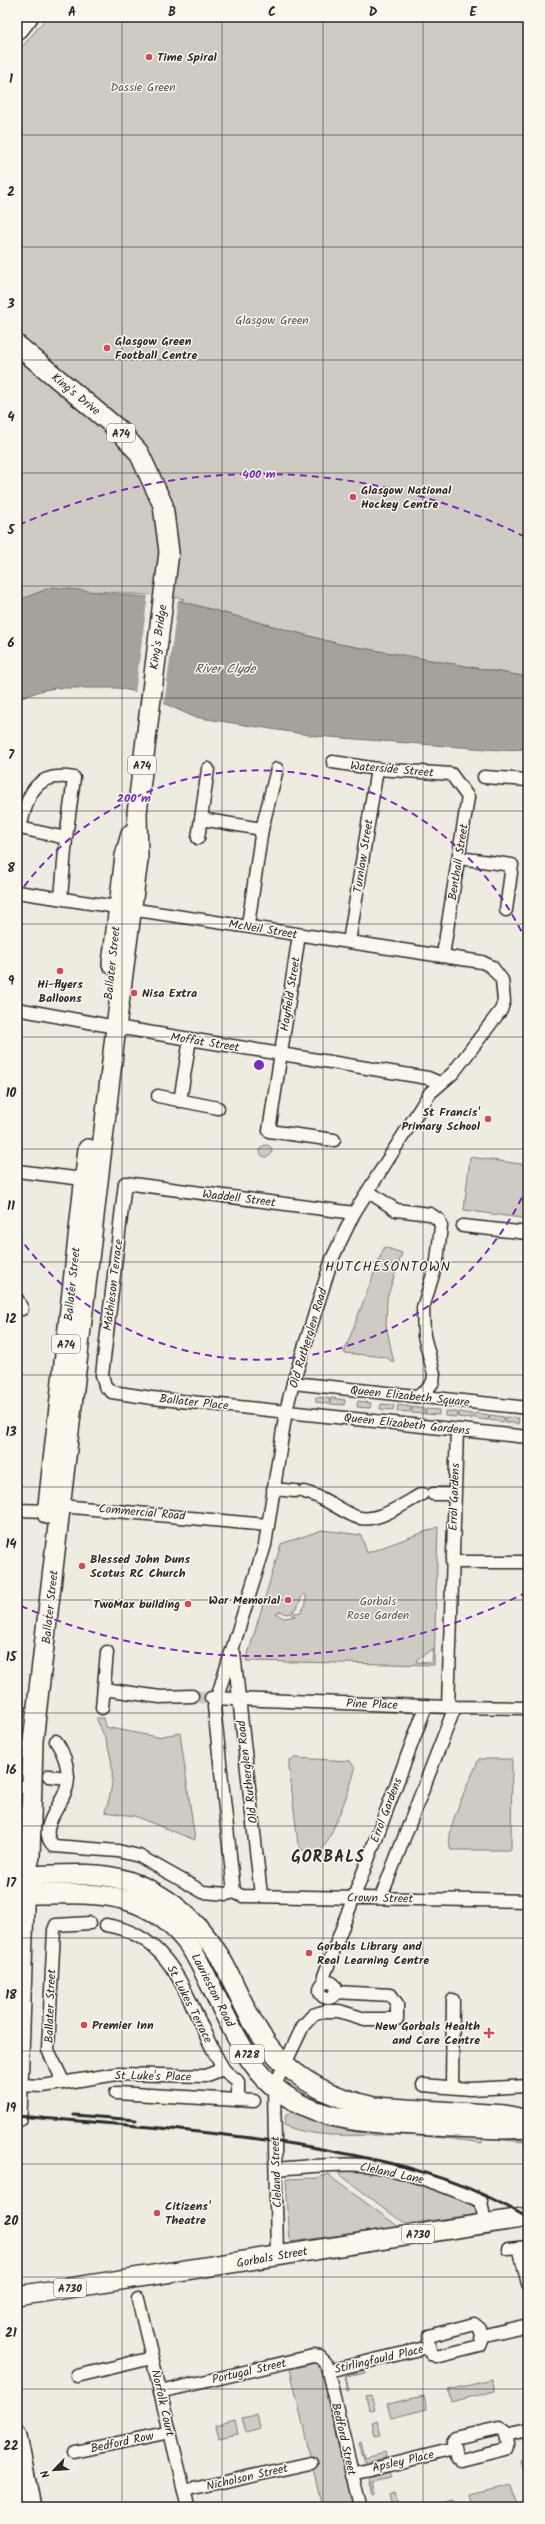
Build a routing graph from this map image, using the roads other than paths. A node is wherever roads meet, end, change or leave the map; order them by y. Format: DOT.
graph roads {
  1 [pos="28,17"];
  2 [pos="17,31"];
  3 [pos="17,345"];
  4 [pos="168,556"];
  5 [pos="147,717"];
  6 [pos="333,762"];
  7 [pos="208,769"];
  8 [pos="277,769"];
  9 [pos="377,769"];
  10 [pos="451,774"];
  11 [pos="484,777"];
  12 [pos="528,780"];
  13 [pos="201,820"];
  14 [pos="262,830"];
  15 [pos="66,838"];
  16 [pos="198,838"];
  17 [pos="459,858"];
  18 [pos="17,892"];
  19 [pos="61,898"];
  20 [pos="125,908"];
  21 [pos="506,910"];
  22 [pos="248,926"];
  23 [pos="299,934"];
  24 [pos="349,942"];
  25 [pos="443,955"];
  26 [pos="502,980"];
  27 [pos="17,1009"];
  28 [pos="110,1026"];
  29 [pos="190,1039"];
  30 [pos="280,1054"];
  31 [pos="440,1083"];
  32 [pos="158,1096"];
  33 [pos="180,1101"];
  34 [pos="218,1108"];
  35 [pos="334,1140"];
  36 [pos="17,1171"];
  37 [pos="91,1180"];
  38 [pos="125,1183"];
  39 [pos="369,1192"];
  40 [pos="354,1213"];
  41 [pos="463,1226"];
  42 [pos="528,1233"];
  43 [pos="293,1383"];
  44 [pos="105,1386"];
  45 [pos="416,1396"];
  46 [pos="528,1408"];
  47 [pos="286,1411"];
  48 [pos="457,1430"];
  49 [pos="528,1437"];
  50 [pos="273,1489"];
  51 [pos="454,1494"];
  52 [pos="54,1509"];
  53 [pos="17,1510"];
  54 [pos="267,1524"];
  55 [pos="452,1562"];
  56 [pos="528,1562"];
  57 [pos="233,1648"];
  58 [pos="108,1652"];
  59 [pos="104,1690"];
  60 [pos="192,1696"];
  61 [pos="213,1698"];
  62 [pos="238,1701"];
  63 [pos="426,1706"];
  64 [pos="451,1707"];
  65 [pos="102,1708"];
  66 [pos="528,1708"];
  67 [pos="56,1741"];
  68 [pos="49,1776"];
  69 [pos="68,1778"];
  70 [pos="23,1787"];
  71 [pos="21,1885"];
  72 [pos="234,1892"];
  73 [pos="262,1896"];
  74 [pos="381,1897"];
  75 [pos="352,1898"];
  76 [pos="528,1901"];
  77 [pos="90,1923"];
  78 [pos="106,1925"];
  79 [pos="453,2000"];
  80 [pos="286,2065"];
  81 [pos="223,2069"];
  82 [pos="64,2083"];
  83 [pos="423,2085"];
  84 [pos="19,2086"];
  85 [pos="528,2086"];
  86 [pos="274,2087"];
  87 [pos="452,2087"];
  88 [pos="116,2093"];
  89 [pos="238,2100"];
  90 [pos="254,2101"];
  91 [pos="17,2117"];
  92 [pos="528,2120"];
  93 [pos="528,2128"];
  94 [pos="276,2170"];
  95 [pos="528,2217"];
  96 [pos="485,2223"];
  97 [pos="518,2248"];
  98 [pos="277,2256"];
  99 [pos="528,2284"];
  100 [pos="17,2296"];
  101 [pos="138,2300"];
  102 [pos="528,2325"];
  103 [pos="481,2336"];
  104 [pos="429,2347"];
  105 [pos="152,2358"];
  106 [pos="328,2371"];
  107 [pos="77,2376"];
  108 [pos="160,2392"];
  109 [pos="528,2430"];
  110 [pos="170,2432"];
  111 [pos="505,2435"];
  112 [pos="17,2436"];
  113 [pos="454,2449"];
  114 [pos="74,2452"];
  115 [pos="311,2462"];
  116 [pos="352,2474"];
  117 [pos="184,2491"];
  118 [pos="31,2507"];
  119 [pos="188,2507"];
  120 [pos="360,2507"];
  1 -- 2 [label="main road"];
  3 -- 4 [label="main road, King's Drive / A74"];
  4 -- 5 [label="main road, King's Bridge"];
  5 -- 20 [label="main road, Ballater Street / A74"];
  6 -- 9 [label="street, Waterside Street"];
  7 -- 13 [label="street"];
  8 -- 14 [label="street"];
  9 -- 10 [label="street, Waterside Street"];
  9 -- 24 [label="street, Turnlaw Street"];
  10 -- 17 [label="street, Benthall Street"];
  11 -- 12 [label="street"];
  13 -- 14 [label="street"];
  13 -- 16 [label="street"];
  14 -- 22 [label="street"];
  15 -- 15 [label="street"];
  15 -- 19 [label="street"];
  17 -- 21 [label="street"];
  17 -- 25 [label="street, Benthall Street"];
  18 -- 19 [label="street, McNeil Street"];
  19 -- 20 [label="street, McNeil Street"];
  20 -- 22 [label="street, McNeil Street"];
  20 -- 28 [label="main road, Ballater Street / A74"];
  22 -- 23 [label="street, McNeil Street"];
  23 -- 24 [label="street, McNeil Street"];
  23 -- 30 [label="street, Hayfield Street"];
  24 -- 25 [label="street, McNeil Street"];
  25 -- 26 [label="street, McNeil Street"];
  26 -- 31 [label="street, Old Rutherglen Road"];
  27 -- 28 [label="street, Moffat Street"];
  28 -- 29 [label="street, Moffat Street"];
  28 -- 37 [label="main road, Ballater Street / A74"];
  29 -- 30 [label="street, Moffat Street"];
  29 -- 33 [label="street"];
  30 -- 31 [label="street, Moffat Street"];
  30 -- 35 [label="street, Hayfield Street"];
  31 -- 39 [label="street, Old Rutherglen Road"];
  32 -- 33 [label="street"];
  33 -- 34 [label="street"];
  36 -- 37 [label="street"];
  37 -- 52 [label="main road, Ballater Street / A74"];
  38 -- 40 [label="street, Waddell Street"];
  38 -- 44 [label="street, Mathieson Terrace"];
  39 -- 40 [label="street, Old Rutherglen Road"];
  39 -- 45 [label="street"];
  40 -- 43 [label="street, Old Rutherglen Road"];
  41 -- 42 [label="street"];
  43 -- 45 [label="street, Queen Elizabeth Square"];
  43 -- 47 [label="street, Old Rutherglen Road"];
  44 -- 47 [label="street, Ballater Place"];
  45 -- 46 [label="street, Queen Elizabeth Square"];
  47 -- 48 [label="street, Queen Elizabeth Gardens"];
  47 -- 50 [label="street, Old Rutherglen Road"];
  48 -- 49 [label="street, Queen Elizabeth Gardens"];
  48 -- 51 [label="street, Errol Gardens"];
  50 -- 51 [label="street"];
  50 -- 54 [label="street, Old Rutherglen Road"];
  51 -- 55 [label="street, Errol Gardens"];
  52 -- 53 [label="street, Commercial Road"];
  52 -- 54 [label="street, Commercial Road"];
  52 -- 70 [label="main road, Ballater Street / A74"];
  54 -- 57 [label="street, Old Rutherglen Road"];
  55 -- 56 [label="street"];
  55 -- 64 [label="street, Errol Gardens"];
  57 -- 61 [label="street, Old Rutherglen Road"];
  57 -- 62 [label="street, Old Rutherglen Road"];
  58 -- 59 [label="street"];
  59 -- 60 [label="street"];
  59 -- 65 [label="street"];
  61 -- 62 [label="street, Pine Place"];
  61 -- 72 [label="street, Old Rutherglen Road"];
  62 -- 63 [label="street, Pine Place"];
  62 -- 73 [label="street, Old Rutherglen Road"];
  63 -- 64 [label="street, Pine Place"];
  63 -- 75 [label="street, Errol Gardens"];
  64 -- 66 [label="street, Pine Place"];
  64 -- 74 [label="street, Errol Gardens"];
  67 -- 69 [label="street, Crown Street"];
  68 -- 69 [label="street"];
  69 -- 72 [label="street, Crown Street"];
  70 -- 71 [label="main road, Ballater Street / A74"];
  71 -- 80 [label="main road, Laurieston Road / A728"];
  71 -- 84 [label="main road, Ballater Street"];
  71 -- 86 [label="main road, Laurieston Road / A728"];
  72 -- 73 [label="street, Crown Street"];
  73 -- 75 [label="street, Crown Street"];
  74 -- 75 [label="street, Crown Street"];
  74 -- 76 [label="street, Crown Street"];
  75 -- 80 [label="street, Errol Gardens"];
  77 -- 82 [label="street, Ballater Street"];
  78 -- 81 [label="street, St Lukes Terrace"];
  79 -- 87 [label="street"];
  80 -- 86 [label="street"];
  80 -- 92 [label="main road, Laurieston Road / A728"];
  81 -- 82 [label="street, St Luke's Place"];
  81 -- 89 [label="street"];
  82 -- 84 [label="street, St Luke's Place"];
  83 -- 87 [label="street"];
  84 -- 91 [label="main road, Ballater Street"];
  85 -- 87 [label="street"];
  86 -- 93 [label="main road, Laurieston Road / A728"];
  86 -- 94 [label="street, Cleland Street"];
  88 -- 89 [label="street"];
  89 -- 90 [label="street"];
  94 -- 96 [label="street, Cleland Lane"];
  94 -- 98 [label="street, Cleland Street"];
  95 -- 96 [label="main road, Gorbals Street / A730"];
  96 -- 98 [label="main road, Gorbals Street / A730"];
  97 -- 99 [label="street"];
  98 -- 100 [label="main road, Gorbals Street / A730"];
  101 -- 105 [label="street, Norfolk Court"];
  102 -- 103 [label="street"];
  103 -- 104 [label="street, Stirlingfauld Place"];
  103 -- 104 [label="street, Stirlingfauld Place"];
  104 -- 106 [label="street, Stirlingfauld Place"];
  105 -- 107 [label="street"];
  105 -- 108 [label="street, Norfolk Court"];
  106 -- 108 [label="street, Portugal Street"];
  106 -- 116 [label="street, Bedford Street"];
  108 -- 110 [label="street, Norfolk Court"];
  109 -- 111 [label="street"];
  110 -- 114 [label="street, Bedford Row"];
  110 -- 117 [label="street, Norfolk Court"];
  111 -- 113 [label="street"];
  111 -- 113 [label="street"];
  112 -- 118 [label="main road"];
  113 -- 116 [label="street, Apsley Place"];
  115 -- 117 [label="street, Nicholson Street"];
  116 -- 120 [label="street, Bedford Street"];
  117 -- 119 [label="street, Norfolk Court"];
}
